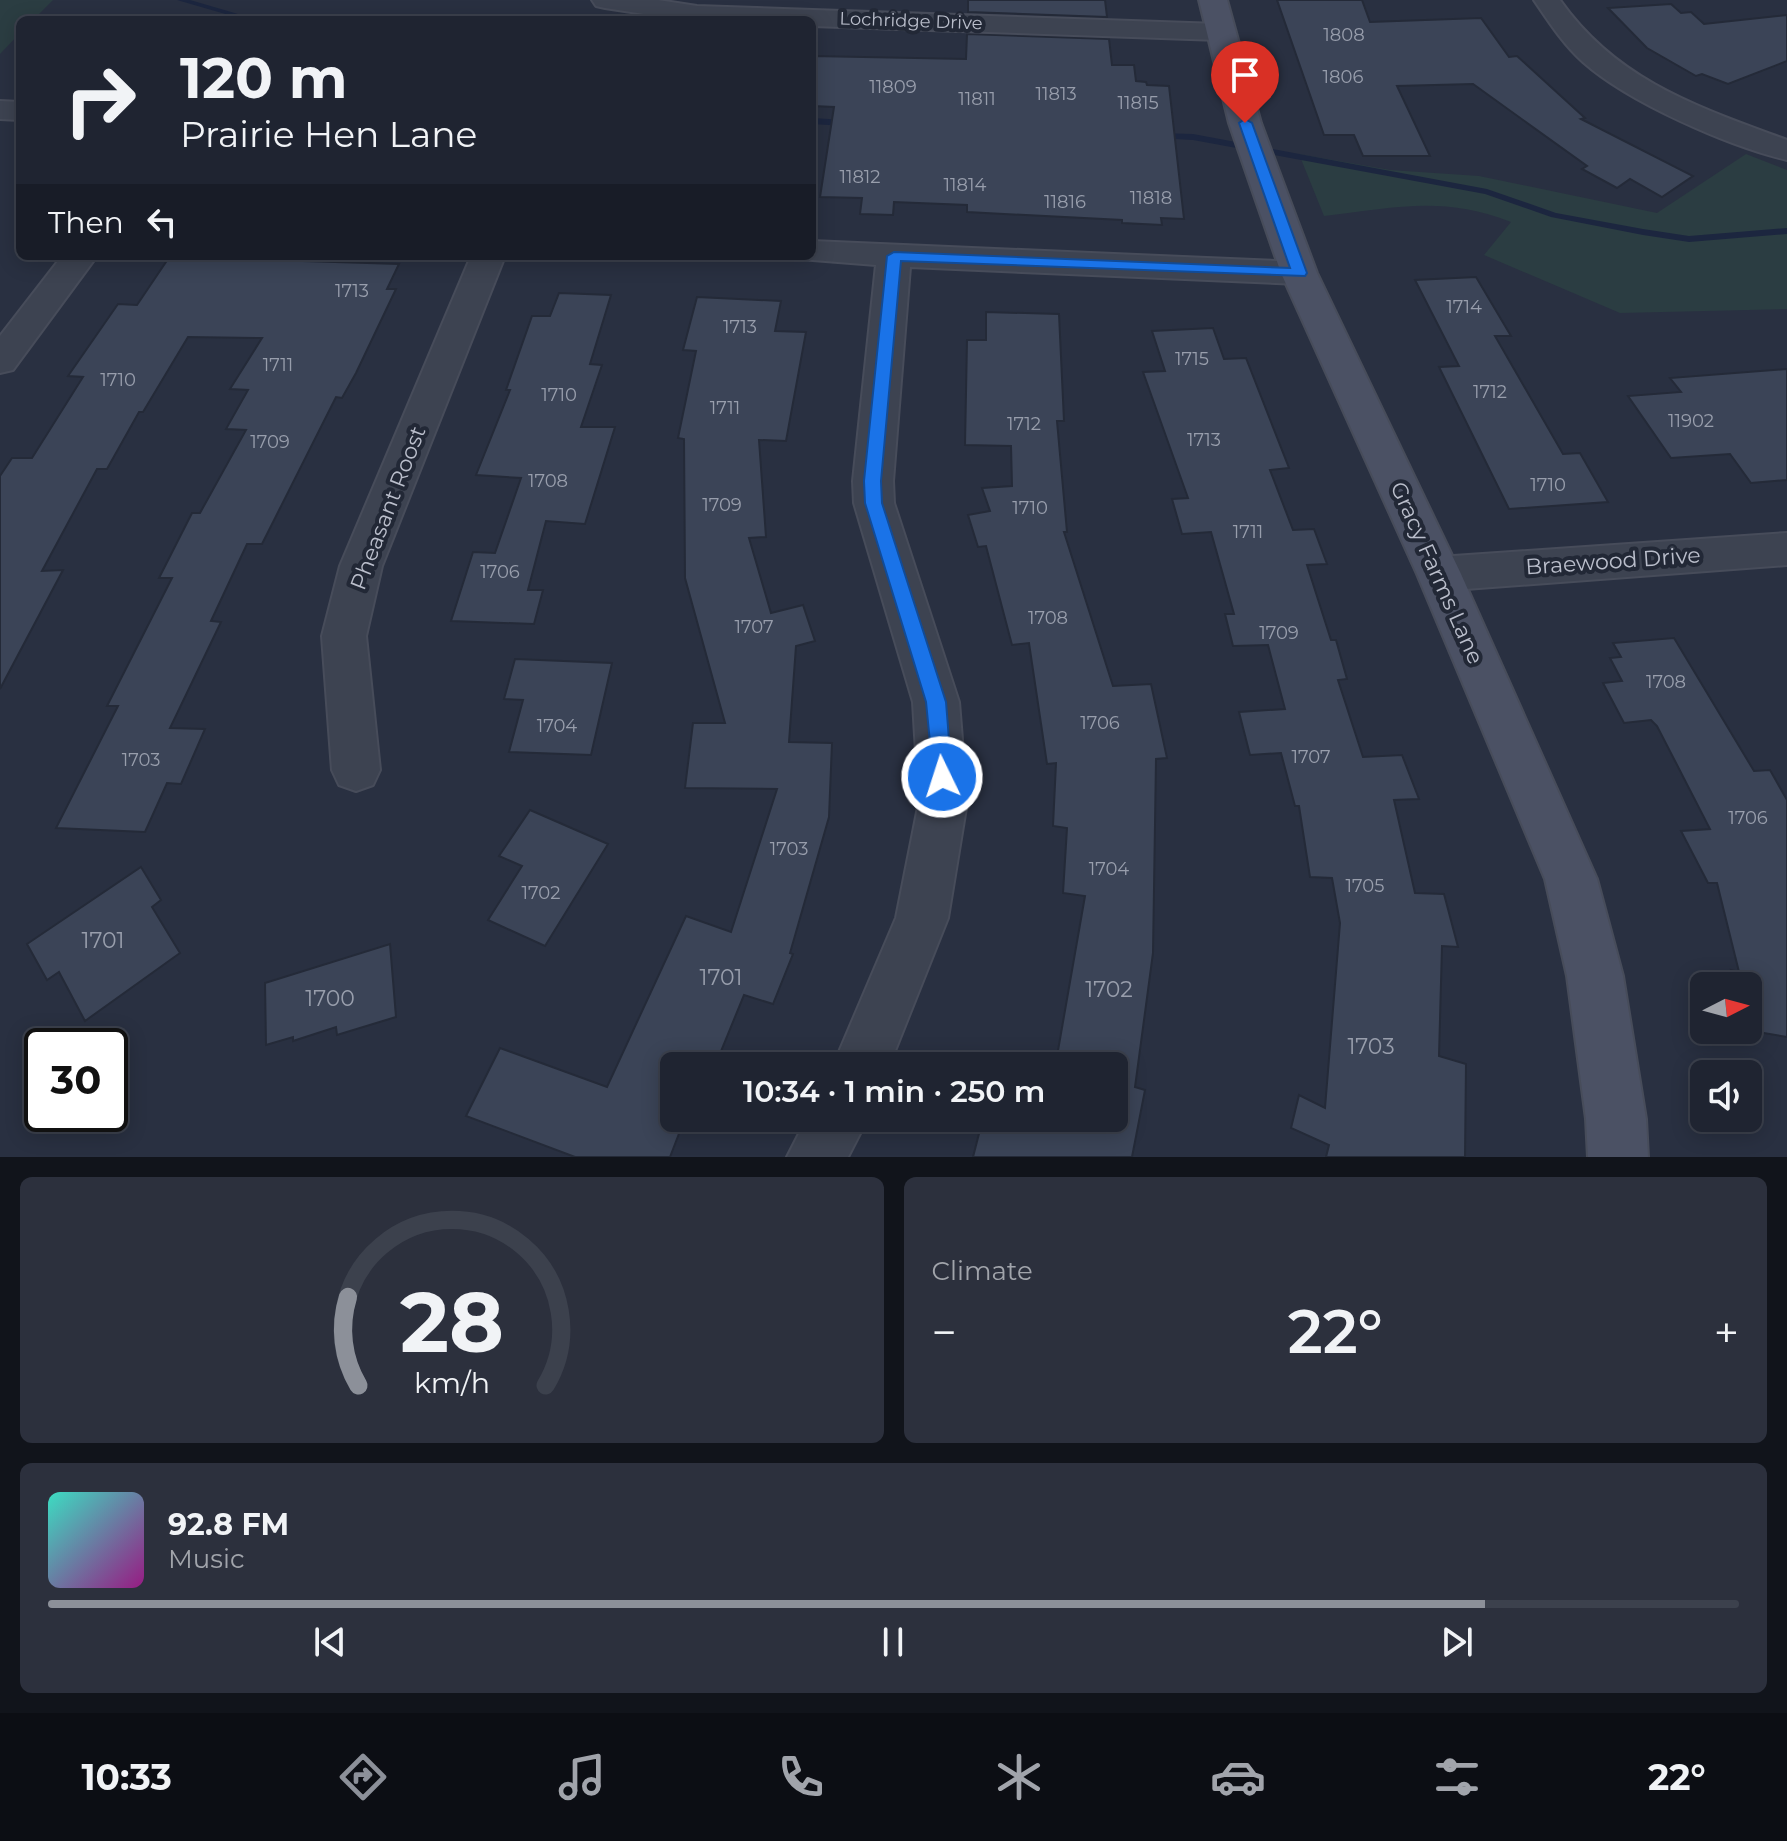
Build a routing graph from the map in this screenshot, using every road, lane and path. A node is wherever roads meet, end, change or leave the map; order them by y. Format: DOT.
graph roads {
  1 [pos="605,0"];
  2 [pos="1213,0"];
  3 [pos="1547,0"];
  4 [pos="877,10"];
  5 [pos="1219,32"];
  6 [pos="1780,139"];
  7 [pos="816,252"];
  8 [pos="894,256"];
  9 [pos="77,260"];
  10 [pos="486,260"];
  11 [pos="1299,273"];
  12 [pos="0,361"];
  13 [pos="1787,549"];
  14 [pos="1439,574"];
  15 [pos="356,770"];
  16 [pos="867,1052"];
  17 [pos="831,1132"];
  18 [pos="816,1157"];
  19 [pos="1618,1157"];
  1 -- 4 [label="street, Lochridge Drive"];
  2 -- 5 [label="street, Gracy Farms Lane"];
  3 -- 6 [label="street"];
  4 -- 5 [label="street, Lochridge Drive"];
  5 -- 11 [label="street, Gracy Farms Lane"];
  7 -- 8 [label="street"];
  8 -- 11 [label="street"];
  8 -- 16 [label="street"];
  9 -- 12 [label="street"];
  10 -- 15 [label="street, Pheasant Roost"];
  11 -- 14 [label="street, Gracy Farms Lane"];
  13 -- 14 [label="street, Braewood Drive"];
  14 -- 19 [label="street, Gracy Farms Lane"];
  17 -- 18 [label="street"];
}
